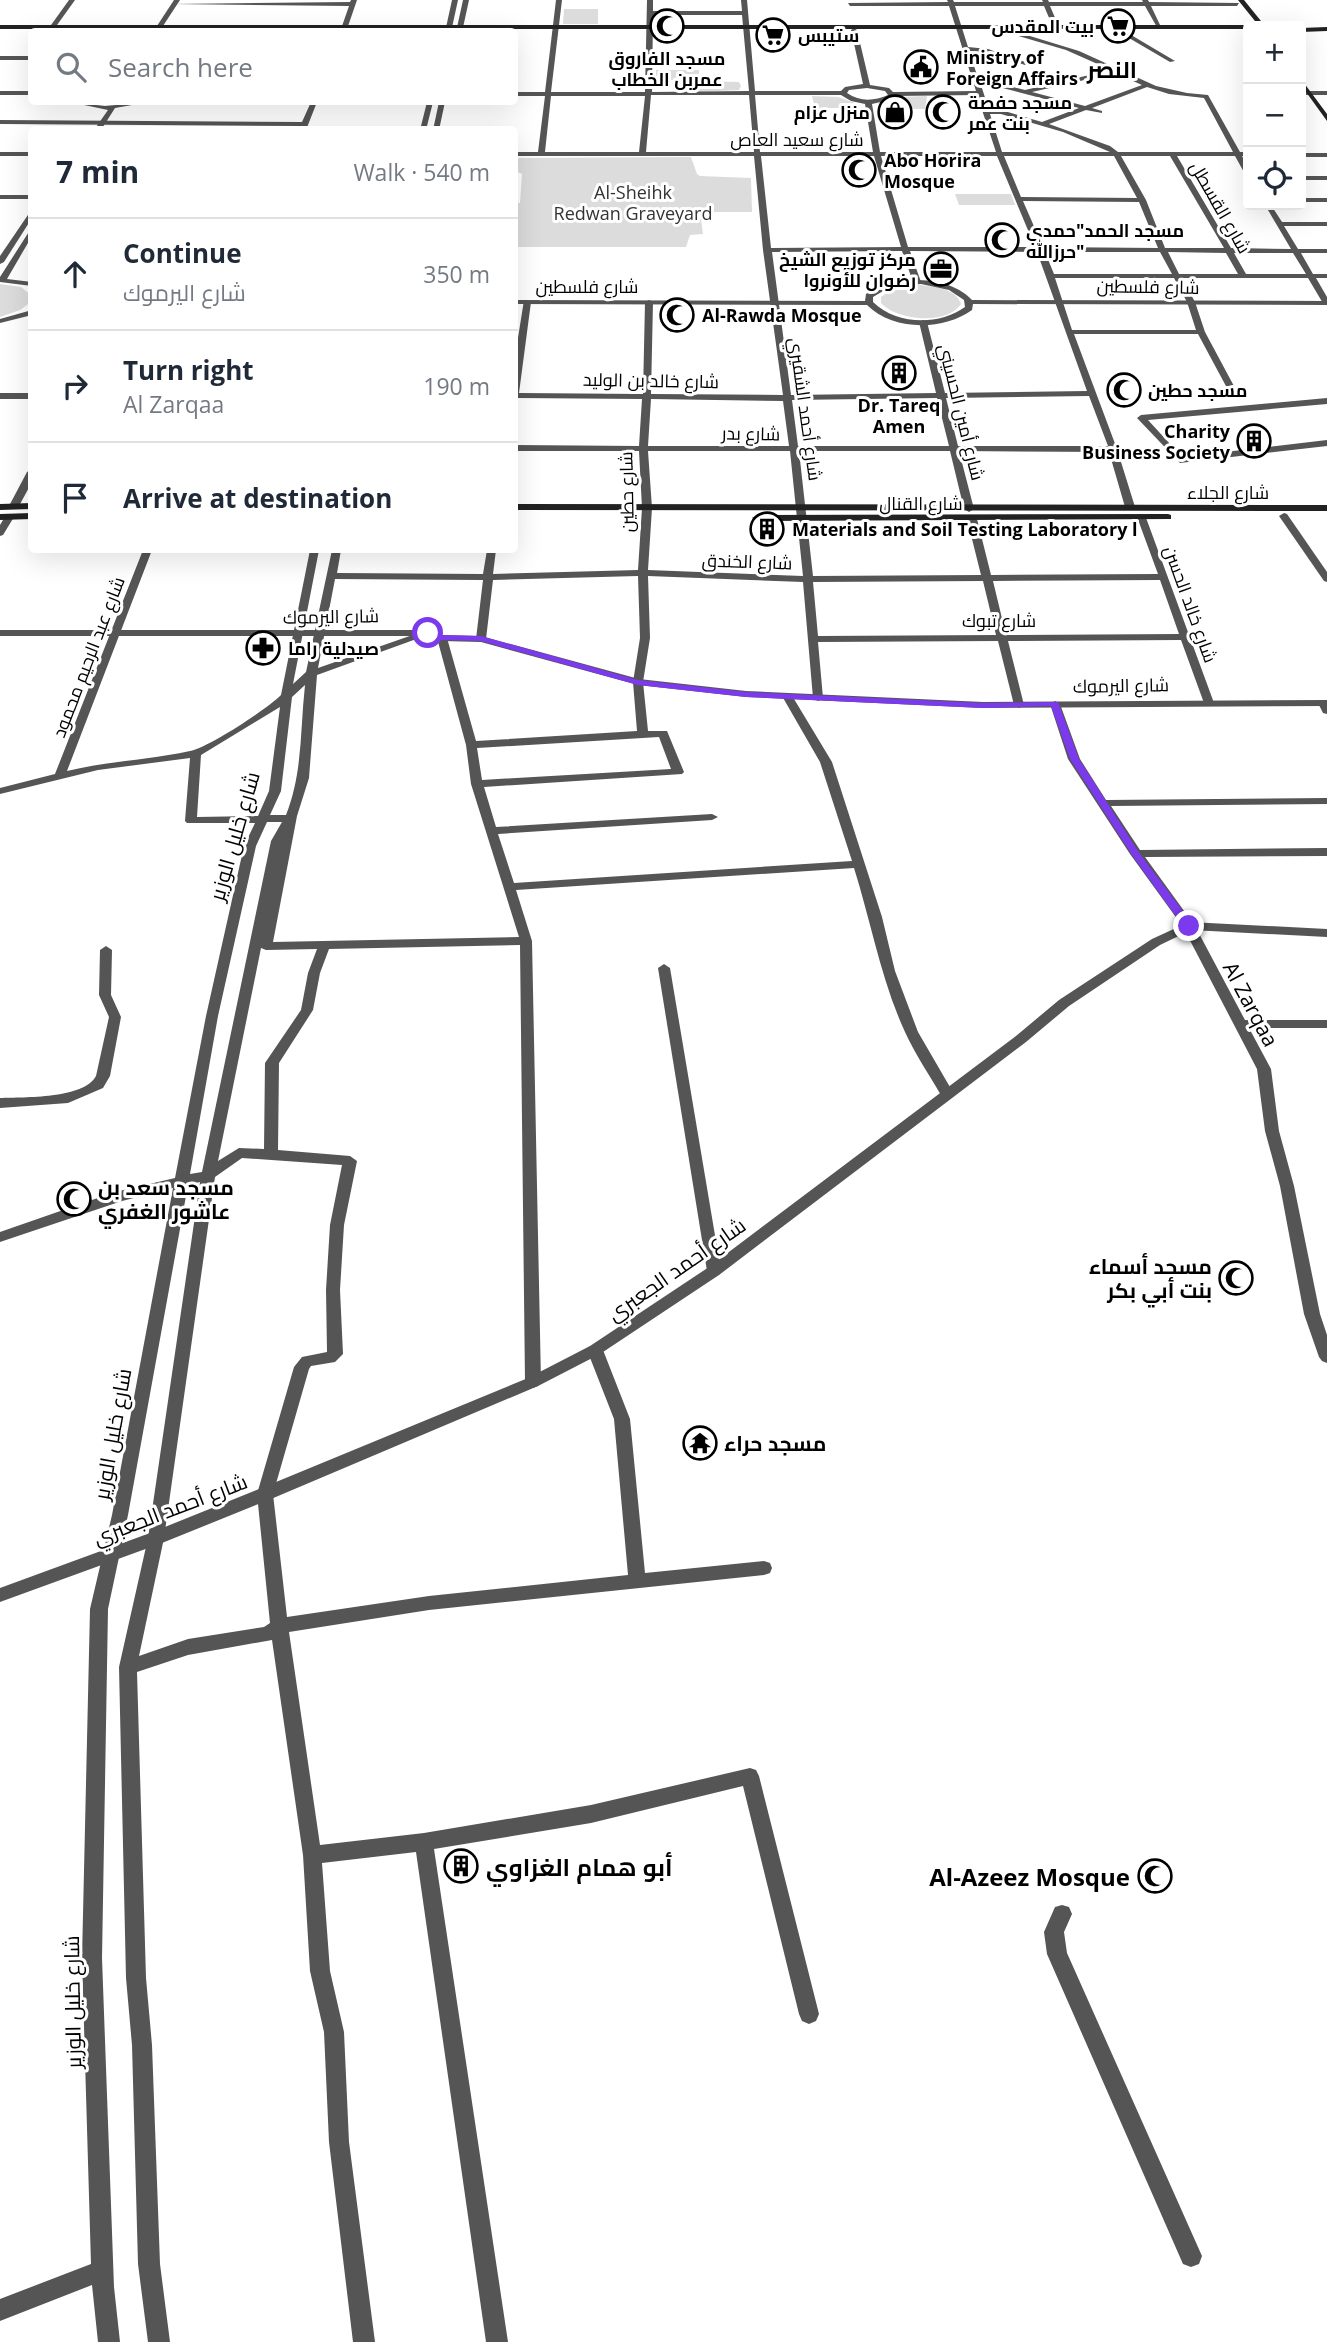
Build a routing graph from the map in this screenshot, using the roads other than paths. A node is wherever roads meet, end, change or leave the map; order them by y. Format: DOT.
graph roads {
  1 [pos="72,0"];
  2 [pos="455,0"];
  3 [pos="466,0"];
  4 [pos="559,0"];
  5 [pos="650,0"];
  6 [pos="744,0"];
  7 [pos="174,1"];
  8 [pos="1238,1"];
  9 [pos="353,2"];
  10 [pos="849,2"];
  11 [pos="951,2"];
  12 [pos="1046,2"];
  13 [pos="1146,2"];
  14 [pos="650,13"];
  15 [pos="747,13"];
  16 [pos="1247,21"];
  17 [pos="1257,21"];
  18 [pos="1056,27"];
  19 [pos="1158,27"];
  20 [pos="0,28"];
  21 [pos="52,28"];
  22 [pos="156,28"];
  23 [pos="343,28"];
  24 [pos="448,28"];
  25 [pos="460,28"];
  26 [pos="518,28"];
  27 [pos="557,28"];
  28 [pos="650,28"];
  29 [pos="957,28"];
  30 [pos="1243,28"];
  31 [pos="1243,28"];
  32 [pos="1306,28"];
  33 [pos="1327,28"];
  34 [pos="28,29"];
  35 [pos="748,29"];
  36 [pos="854,29"];
  37 [pos="1004,30"];
  38 [pos="1119,30"];
  39 [pos="966,49"];
  40 [pos="28,57"];
  41 [pos="0,58"];
  42 [pos="1172,61"];
  43 [pos="1025,63"];
  44 [pos="1115,71"];
  45 [pos="975,79"];
  46 [pos="867,86"];
  47 [pos="1145,86"];
  48 [pos="1022,92"];
  49 [pos="0,93"];
  50 [pos="28,93"];
  51 [pos="549,93"];
  52 [pos="842,93"];
  53 [pos="980,93"];
  54 [pos="1306,93"];
  55 [pos="1327,93"];
  56 [pos="518,94"];
  57 [pos="649,94"];
  58 [pos="752,94"];
  59 [pos="893,94"];
  60 [pos="1306,95"];
  61 [pos="1306,96"];
  62 [pos="868,102"];
  63 [pos="85,105"];
  64 [pos="129,105"];
  65 [pos="313,105"];
  66 [pos="429,105"];
  67 [pos="441,105"];
  68 [pos="98,108"];
  69 [pos="112,108"];
  70 [pos="1084,108"];
  71 [pos="986,112"];
  72 [pos="1100,112"];
  73 [pos="1327,119"];
  74 [pos="0,122"];
  75 [pos="92,122"];
  76 [pos="1043,124"];
  77 [pos="90,126"];
  78 [pos="99,126"];
  79 [pos="302,126"];
  80 [pos="424,126"];
  81 [pos="437,126"];
  82 [pos="1327,129"];
  83 [pos="0,154"];
  84 [pos="28,154"];
  85 [pos="877,154"];
  86 [pos="1116,154"];
  87 [pos="1238,154"];
  88 [pos="1243,154"];
  89 [pos="518,155"];
  90 [pos="541,155"];
  91 [pos="642,155"];
  92 [pos="758,155"];
  93 [pos="1000,155"];
  94 [pos="1172,155"];
  95 [pos="1306,155"];
  96 [pos="1327,155"];
  97 [pos="1243,164"];
  98 [pos="1306,178"];
  99 [pos="1327,178"];
  100 [pos="0,197"];
  101 [pos="28,197"];
  102 [pos="1019,199"];
  103 [pos="1142,200"];
  104 [pos="1306,200"];
  105 [pos="1327,200"];
  106 [pos="1271,210"];
  107 [pos="28,217"];
  108 [pos="1279,223"];
  109 [pos="1327,224"];
  110 [pos="28,236"];
  111 [pos="767,250"];
  112 [pos="905,250"];
  113 [pos="1040,250"];
  114 [pos="1295,250"];
  115 [pos="1163,251"];
  116 [pos="1230,251"];
  117 [pos="1327,251"];
  118 [pos="0,262"];
  119 [pos="1243,275"];
  120 [pos="1051,276"];
  121 [pos="1176,276"];
  122 [pos="1310,276"];
  123 [pos="1327,276"];
  124 [pos="1,280"];
  125 [pos="917,282"];
  126 [pos="28,283"];
  127 [pos="1057,301"];
  128 [pos="518,302"];
  129 [pos="527,302"];
  130 [pos="649,302"];
  131 [pos="773,302"];
  132 [pos="969,302"];
  133 [pos="1191,302"];
  134 [pos="869,303"];
  135 [pos="1327,303"];
  136 [pos="28,313"];
  137 [pos="0,321"];
  138 [pos="923,322"];
  139 [pos="1069,332"];
  140 [pos="1201,332"];
  141 [pos="518,372"];
  142 [pos="1231,388"];
  143 [pos="1092,393"];
  144 [pos="647,394"];
  145 [pos="0,396"];
  146 [pos="28,396"];
  147 [pos="518,396"];
  148 [pos="942,396"];
  149 [pos="788,398"];
  150 [pos="1327,401"];
  151 [pos="1327,443"];
  152 [pos="643,447"];
  153 [pos="518,448"];
  154 [pos="955,448"];
  155 [pos="795,449"];
  156 [pos="1113,449"];
  157 [pos="28,480"];
  158 [pos="14,506"];
  159 [pos="28,506"];
  160 [pos="0,507"];
  161 [pos="518,507"];
  162 [pos="1130,507"];
  163 [pos="1327,508"];
  164 [pos="647,512"];
  165 [pos="802,513"];
  166 [pos="970,514"];
  167 [pos="28,516"];
  168 [pos="518,516"];
  169 [pos="1284,516"];
  170 [pos="1327,516"];
  171 [pos="4,517"];
  172 [pos="1142,517"];
  173 [pos="0,533"];
  174 [pos="146,553"];
  175 [pos="313,553"];
  176 [pos="336,553"];
  177 [pos="490,553"];
  178 [pos="643,573"];
  179 [pos="332,576"];
  180 [pos="486,577"];
  181 [pos="987,577"];
  182 [pos="1162,577"];
  183 [pos="809,579"];
  184 [pos="1327,579"];
  185 [pos="0,633"];
  186 [pos="117,633"];
  187 [pos="428,633"];
  188 [pos="320,634"];
  189 [pos="296,635"];
  190 [pos="1002,637"];
  191 [pos="1184,637"];
  192 [pos="442,638"];
  193 [pos="481,639"];
  194 [pos="815,639"];
  195 [pos="312,673"];
  196 [pos="638,682"];
  197 [pos="287,695"];
  198 [pos="787,696"];
  199 [pos="818,698"];
  200 [pos="1209,702"];
  201 [pos="1055,704"];
  202 [pos="1019,705"];
  203 [pos="1326,706"];
  204 [pos="643,734"];
  205 [pos="471,745"];
  206 [pos="196,754"];
  207 [pos="60,776"];
  208 [pos="477,784"];
  209 [pos="0,791"];
  210 [pos="1327,801"];
  211 [pos="1105,803"];
  212 [pos="712,817"];
  213 [pos="292,818"];
  214 [pos="262,819"];
  215 [pos="491,831"];
  216 [pos="1327,852"];
  217 [pos="1136,855"];
  218 [pos="859,864"];
  219 [pos="508,887"];
  220 [pos="1189,926"];
  221 [pos="1327,933"];
  222 [pos="526,941"];
  223 [pos="324,946"];
  224 [pos="106,950"];
  225 [pos="664,968"];
  226 [pos="1242,1024"];
  227 [pos="1327,1024"];
  228 [pos="947,1094"];
  229 [pos="0,1102"];
  230 [pos="271,1154"];
  231 [pos="208,1175"];
  232 [pos="182,1181"];
  233 [pos="0,1237"];
  234 [pos="714,1271"];
  235 [pos="595,1350"];
  236 [pos="1327,1357"];
  237 [pos="533,1382"];
  238 [pos="265,1494"];
  239 [pos="156,1538"];
  240 [pos="110,1555"];
  241 [pos="764,1568"];
  242 [pos="637,1581"];
  243 [pos="0,1595"];
  244 [pos="279,1626"];
  245 [pos="128,1667"];
  246 [pos="425,1842"];
  247 [pos="312,1855"];
  248 [pos="1062,1914"];
  249 [pos="809,2014"];
  250 [pos="1191,2256"];
  251 [pos="103,2270"];
  252 [pos="0,2310"];
  253 [pos="109,2342"];
  254 [pos="159,2342"];
  255 [pos="364,2342"];
  256 [pos="497,2342"];
  1 -- 21 [label="street"];
  2 -- 24 [label="street"];
  3 -- 25 [label="street"];
  4 -- 27 [label="street"];
  5 -- 14 [label="street"];
  6 -- 15 [label="street, شارع أحمد الشقيري"];
  7 -- 9 [label="street"];
  7 -- 22 [label="street"];
  8 -- 13 [label="street"];
  8 -- 16 [label="main road"];
  8 -- 17 [label="main road"];
  9 -- 23 [label="street"];
  10 -- 11 [label="street"];
  10 -- 36 [label="street"];
  11 -- 12 [label="street"];
  11 -- 29 [label="street"];
  12 -- 13 [label="street"];
  12 -- 18 [label="street"];
  13 -- 19 [label="street"];
  14 -- 15 [label="street"];
  14 -- 28 [label="street"];
  15 -- 35 [label="street, شارع أحمد الشقيري"];
  18 -- 19 [label="main road"];
  18 -- 29 [label="main road"];
  19 -- 30 [label="main road"];
  20 -- 34 [label="main road"];
  26 -- 27 [label="main road"];
  27 -- 28 [label="main road"];
  27 -- 51 [label="street"];
  28 -- 35 [label="main road"];
  28 -- 57 [label="street"];
  29 -- 36 [label="main road"];
  29 -- 37 [label="main road"];
  29 -- 39 [label="street"];
  31 -- 38 [label="main road"];
  32 -- 33 [label="main road"];
  35 -- 36 [label="main road"];
  35 -- 58 [label="street, شارع أحمد الشقيري"];
  36 -- 46 [label="street"];
  37 -- 38 [label="main road"];
  37 -- 44 [label="street"];
  38 -- 42 [label="street"];
  39 -- 43 [label="street"];
  39 -- 45 [label="street"];
  40 -- 41 [label="street"];
  44 -- 47 [label="street"];
  44 -- 48 [label="street"];
  45 -- 48 [label="street"];
  45 -- 53 [label="street"];
  46 -- 52 [label="street"];
  46 -- 59 [label="street"];
  47 -- 70 [label="street"];
  47 -- 87 [label="street"];
  48 -- 70 [label="street"];
  49 -- 50 [label="street"];
  51 -- 56 [label="street"];
  51 -- 57 [label="street"];
  51 -- 90 [label="street"];
  52 -- 58 [label="street"];
  52 -- 62 [label="street"];
  53 -- 59 [label="street"];
  53 -- 71 [label="street"];
  54 -- 55 [label="street"];
  57 -- 58 [label="street"];
  57 -- 91 [label="street"];
  58 -- 92 [label="street, شارع أحمد الشقيري"];
  59 -- 62 [label="street"];
  60 -- 73 [label="main road"];
  61 -- 82 [label="main road"];
  62 -- 85 [label="street"];
  63 -- 68 [label="street"];
  64 -- 69 [label="street"];
  65 -- 79 [label="street"];
  66 -- 80 [label="street"];
  67 -- 81 [label="street"];
  68 -- 69 [label="street"];
  68 -- 75 [label="street"];
  69 -- 78 [label="street"];
  70 -- 72 [label="street"];
  70 -- 76 [label="street"];
  71 -- 76 [label="street"];
  71 -- 93 [label="street"];
  74 -- 75 [label="street"];
  75 -- 77 [label="street"];
  75 -- 78 [label="street"];
  76 -- 86 [label="street"];
  83 -- 84 [label="street"];
  85 -- 92 [label="street, شارع سعيد العاص"];
  85 -- 93 [label="street, شارع سعيد العاص"];
  85 -- 112 [label="street"];
  86 -- 93 [label="street, شارع سعيد العاص"];
  86 -- 94 [label="street, شارع سعيد العاص"];
  86 -- 103 [label="street"];
  87 -- 88 [label="street, شارع سعيد العاص"];
  87 -- 94 [label="street, شارع سعيد العاص"];
  87 -- 97 [label="street"];
  89 -- 90 [label="street, شارع سعيد العاص"];
  90 -- 91 [label="street, شارع سعيد العاص"];
  91 -- 92 [label="street, شارع سعيد العاص"];
  92 -- 111 [label="street, شارع أحمد الشقيري"];
  93 -- 102 [label="street"];
  94 -- 116 [label="street, شارع القسطل"];
  95 -- 96 [label="street"];
  98 -- 99 [label="street"];
  100 -- 101 [label="street"];
  102 -- 103 [label="street"];
  102 -- 113 [label="street"];
  103 -- 115 [label="street"];
  104 -- 105 [label="street"];
  106 -- 108 [label="street"];
  107 -- 118 [label="street"];
  108 -- 109 [label="street"];
  108 -- 114 [label="street"];
  110 -- 124 [label="street"];
  111 -- 112 [label="street"];
  111 -- 131 [label="street, شارع أحمد الشقيري"];
  112 -- 113 [label="street"];
  112 -- 125 [label="street"];
  113 -- 115 [label="street"];
  113 -- 120 [label="street"];
  114 -- 116 [label="street"];
  114 -- 117 [label="street"];
  114 -- 122 [label="street"];
  115 -- 116 [label="street"];
  115 -- 121 [label="street"];
  116 -- 119 [label="street, شارع القسطل"];
  119 -- 121 [label="street"];
  119 -- 122 [label="street"];
  120 -- 121 [label="street"];
  120 -- 127 [label="street"];
  121 -- 133 [label="street"];
  122 -- 123 [label="street"];
  122 -- 135 [label="street"];
  124 -- 126 [label="street"];
  125 -- 132 [label="street"];
  125 -- 134 [label="street"];
  127 -- 132 [label="street, شارع فلسطين"];
  127 -- 133 [label="street, شارع فلسطين"];
  127 -- 139 [label="street"];
  128 -- 129 [label="street, شارع فلسطين"];
  129 -- 130 [label="street, شارع فلسطين"];
  129 -- 141 [label="street"];
  130 -- 131 [label="street, شارع فلسطين"];
  130 -- 144 [label="street, شارع حطين"];
  131 -- 134 [label="street, شارع فلسطين"];
  131 -- 149 [label="street, شارع أحمد الشقيري"];
  132 -- 138 [label="street"];
  133 -- 135 [label="street, شارع فلسطين"];
  133 -- 140 [label="street"];
  134 -- 138 [label="street"];
  136 -- 137 [label="street"];
  138 -- 148 [label="street, شارع أمين الحسيني"];
  139 -- 140 [label="street"];
  139 -- 143 [label="street"];
  140 -- 142 [label="street"];
  143 -- 148 [label="street, شارع خالد بن الوليد"];
  143 -- 156 [label="street"];
  144 -- 147 [label="street, شارع خالد بن الوليد"];
  144 -- 149 [label="street, شارع خالد بن الوليد"];
  144 -- 152 [label="street, شارع حطين"];
  145 -- 146 [label="street"];
  148 -- 149 [label="street, شارع خالد بن الوليد"];
  148 -- 154 [label="street, شارع أمين الحسيني"];
  149 -- 155 [label="street, شارع أحمد الشقيري"];
  150 -- 151 [label="street"];
  152 -- 153 [label="street, شارع بدر"];
  152 -- 155 [label="street, شارع بدر"];
  152 -- 164 [label="street, شارع حطين"];
  154 -- 155 [label="street, شارع بدر"];
  154 -- 156 [label="street, شارع بدر"];
  154 -- 166 [label="street, شارع أمين الحسيني"];
  155 -- 165 [label="street, شارع أحمد الشقيري"];
  156 -- 162 [label="street"];
  157 -- 158 [label="street"];
  158 -- 159 [label="main road"];
  158 -- 160 [label="main road"];
  161 -- 164 [label="main road, شارع القنال"];
  162 -- 163 [label="main road, شارع الجلاء"];
  162 -- 166 [label="main road, شارع القنال"];
  164 -- 165 [label="main road, شارع القنال"];
  164 -- 168 [label="main road, شارع القنال"];
  164 -- 178 [label="street, شارع حطين"];
  165 -- 166 [label="main road, شارع القنال"];
  165 -- 183 [label="street, شارع أحمد الشقيري"];
  166 -- 172 [label="main road, شارع القنال"];
  166 -- 181 [label="street, شارع أمين الحسيني"];
  167 -- 171 [label="main road"];
  169 -- 170 [label="main road, شارع القنال"];
  169 -- 172 [label="main road, شارع القنال"];
  169 -- 184 [label="street"];
  171 -- 173 [label="street"];
  172 -- 182 [label="street, شارع خالد الحسن"];
  174 -- 186 [label="street, شارع عبد الرحيم محمود"];
  175 -- 189 [label="street, شارع خليل الوزير"];
  176 -- 179 [label="street, شارع خليل الوزير"];
  177 -- 180 [label="street"];
  178 -- 180 [label="street, شارع الخندق"];
  178 -- 183 [label="street, شارع الخندق"];
  178 -- 196 [label="street, شارع حطين"];
  179 -- 180 [label="street, شارع الخندق"];
  179 -- 188 [label="street, شارع خليل الوزير"];
  180 -- 193 [label="street"];
  181 -- 182 [label="street, شارع الخندق"];
  181 -- 183 [label="street, شارع الخندق"];
  181 -- 190 [label="street, شارع أمين الحسيني"];
  182 -- 191 [label="street, شارع خالد الحسن"];
  183 -- 194 [label="street, شارع أحمد الشقيري"];
  185 -- 186 [label="street, شارع اليرموك"];
  186 -- 189 [label="street, شارع اليرموك"];
  186 -- 207 [label="street, شارع عبد الرحيم محمود"];
  187 -- 188 [label="street, شارع اليرموك"];
  187 -- 192 [label="street, شارع اليرموك"];
  187 -- 195 [label="street"];
  188 -- 189 [label="street, شارع اليرموك"];
  188 -- 195 [label="street, شارع خليل الوزير"];
  189 -- 197 [label="street, شارع خليل الوزير"];
  190 -- 191 [label="street, شارع تبوك"];
  190 -- 194 [label="street, شارع تبوك"];
  190 -- 202 [label="street, شارع أمين الحسيني"];
  191 -- 200 [label="street, شارع خالد الحسن"];
  192 -- 193 [label="street, شارع اليرموك"];
  192 -- 205 [label="street"];
  193 -- 196 [label="street, شارع اليرموك"];
  194 -- 199 [label="street, شارع أحمد الشقيري"];
  195 -- 197 [label="street"];
  195 -- 213 [label="street, شارع خليل الوزير"];
  196 -- 198 [label="street, شارع اليرموك"];
  196 -- 204 [label="street, شارع حطين"];
  197 -- 206 [label="street"];
  197 -- 214 [label="street, شارع خليل الوزير"];
  198 -- 199 [label="street, شارع اليرموك"];
  198 -- 218 [label="street"];
  199 -- 202 [label="street, شارع اليرموك"];
  200 -- 201 [label="street, شارع اليرموك"];
  200 -- 203 [label="street, شارع اليرموك"];
  201 -- 202 [label="street, شارع اليرموك"];
  201 -- 211 [label="street, Al Zarqaa"];
  204 -- 205 [label="street"];
  204 -- 208 [label="street"];
  205 -- 208 [label="street"];
  206 -- 207 [label="street"];
  206 -- 214 [label="street"];
  207 -- 209 [label="street"];
  208 -- 215 [label="street"];
  210 -- 211 [label="street"];
  211 -- 217 [label="street, Al Zarqaa"];
  212 -- 215 [label="street"];
  213 -- 214 [label="street"];
  213 -- 223 [label="street"];
  213 -- 231 [label="street, شارع خليل الوزير"];
  214 -- 232 [label="street, شارع خليل الوزير"];
  215 -- 219 [label="street"];
  216 -- 217 [label="street"];
  217 -- 220 [label="street, Al Zarqaa"];
  218 -- 219 [label="street"];
  218 -- 228 [label="street"];
  219 -- 222 [label="street"];
  220 -- 221 [label="street, شارع أحمد الجعبري"];
  220 -- 226 [label="street, Al Zarqaa"];
  220 -- 228 [label="street, شارع أحمد الجعبري"];
  222 -- 223 [label="street"];
  222 -- 237 [label="street"];
  223 -- 230 [label="street"];
  224 -- 229 [label="street"];
  225 -- 234 [label="street"];
  226 -- 227 [label="street"];
  226 -- 236 [label="street, Al Zarqaa"];
  228 -- 234 [label="street, شارع أحمد الجعبري"];
  230 -- 231 [label="street"];
  230 -- 238 [label="street"];
  231 -- 232 [label="street"];
  231 -- 239 [label="street, شارع خليل الوزير"];
  232 -- 233 [label="street"];
  232 -- 240 [label="street, شارع خليل الوزير"];
  234 -- 235 [label="street, شارع أحمد الجعبري"];
  235 -- 237 [label="street, شارع أحمد الجعبري"];
  235 -- 242 [label="street"];
  237 -- 238 [label="street, شارع أحمد الجعبري"];
  238 -- 239 [label="street, شارع أحمد الجعبري"];
  238 -- 244 [label="street"];
  239 -- 240 [label="street, شارع أحمد الجعبري"];
  239 -- 245 [label="street, شارع خليل الوزير"];
  240 -- 243 [label="street, شارع أحمد الجعبري"];
  240 -- 251 [label="street, شارع خليل الوزير"];
  241 -- 242 [label="street"];
  242 -- 244 [label="street"];
  244 -- 245 [label="street"];
  244 -- 247 [label="street"];
  245 -- 254 [label="street, شارع خليل الوزير"];
  246 -- 247 [label="street"];
  246 -- 249 [label="street"];
  246 -- 256 [label="street"];
  247 -- 255 [label="street"];
  248 -- 250 [label="street"];
  251 -- 252 [label="street"];
  251 -- 253 [label="street, شارع خليل الوزير"];
}
